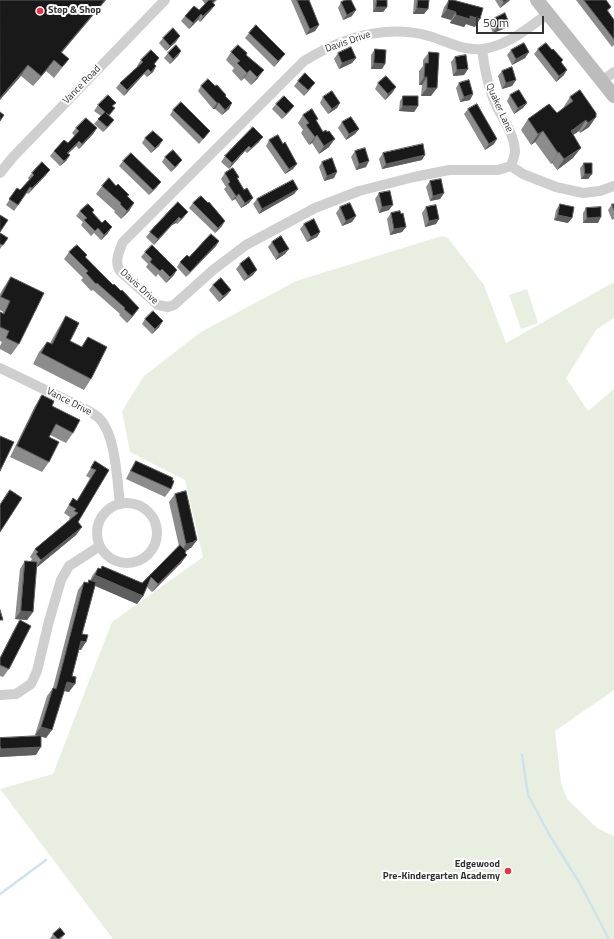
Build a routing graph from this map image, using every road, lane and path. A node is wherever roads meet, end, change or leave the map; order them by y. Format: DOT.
graph roads {
  1 [pos="165,0"];
  2 [pos="537,0"];
  3 [pos="548,14"];
  4 [pos="482,49"];
  5 [pos="614,72"];
  6 [pos="602,81"];
  7 [pos="614,96"];
  8 [pos="511,166"];
  9 [pos="0,173"];
  10 [pos="614,186"];
  11 [pos="0,368"];
  12 [pos="120,504"];
  13 [pos="100,546"];
  14 [pos="0,695"];
  1 -- 9 [label="street, Vance Road"];
  2 -- 3 [label="main road"];
  3 -- 4 [label="street, Davis Drive"];
  3 -- 6 [label="main road"];
  4 -- 8 [label="street, Quaker Lane"];
  4 -- 8 [label="street, Davis Drive"];
  5 -- 6 [label="street"];
  6 -- 7 [label="main road"];
  8 -- 10 [label="street"];
  11 -- 12 [label="street, Vance Drive"];
  12 -- 13 [label="street"];
  12 -- 13 [label="street"];
  13 -- 14 [label="street"];
}
